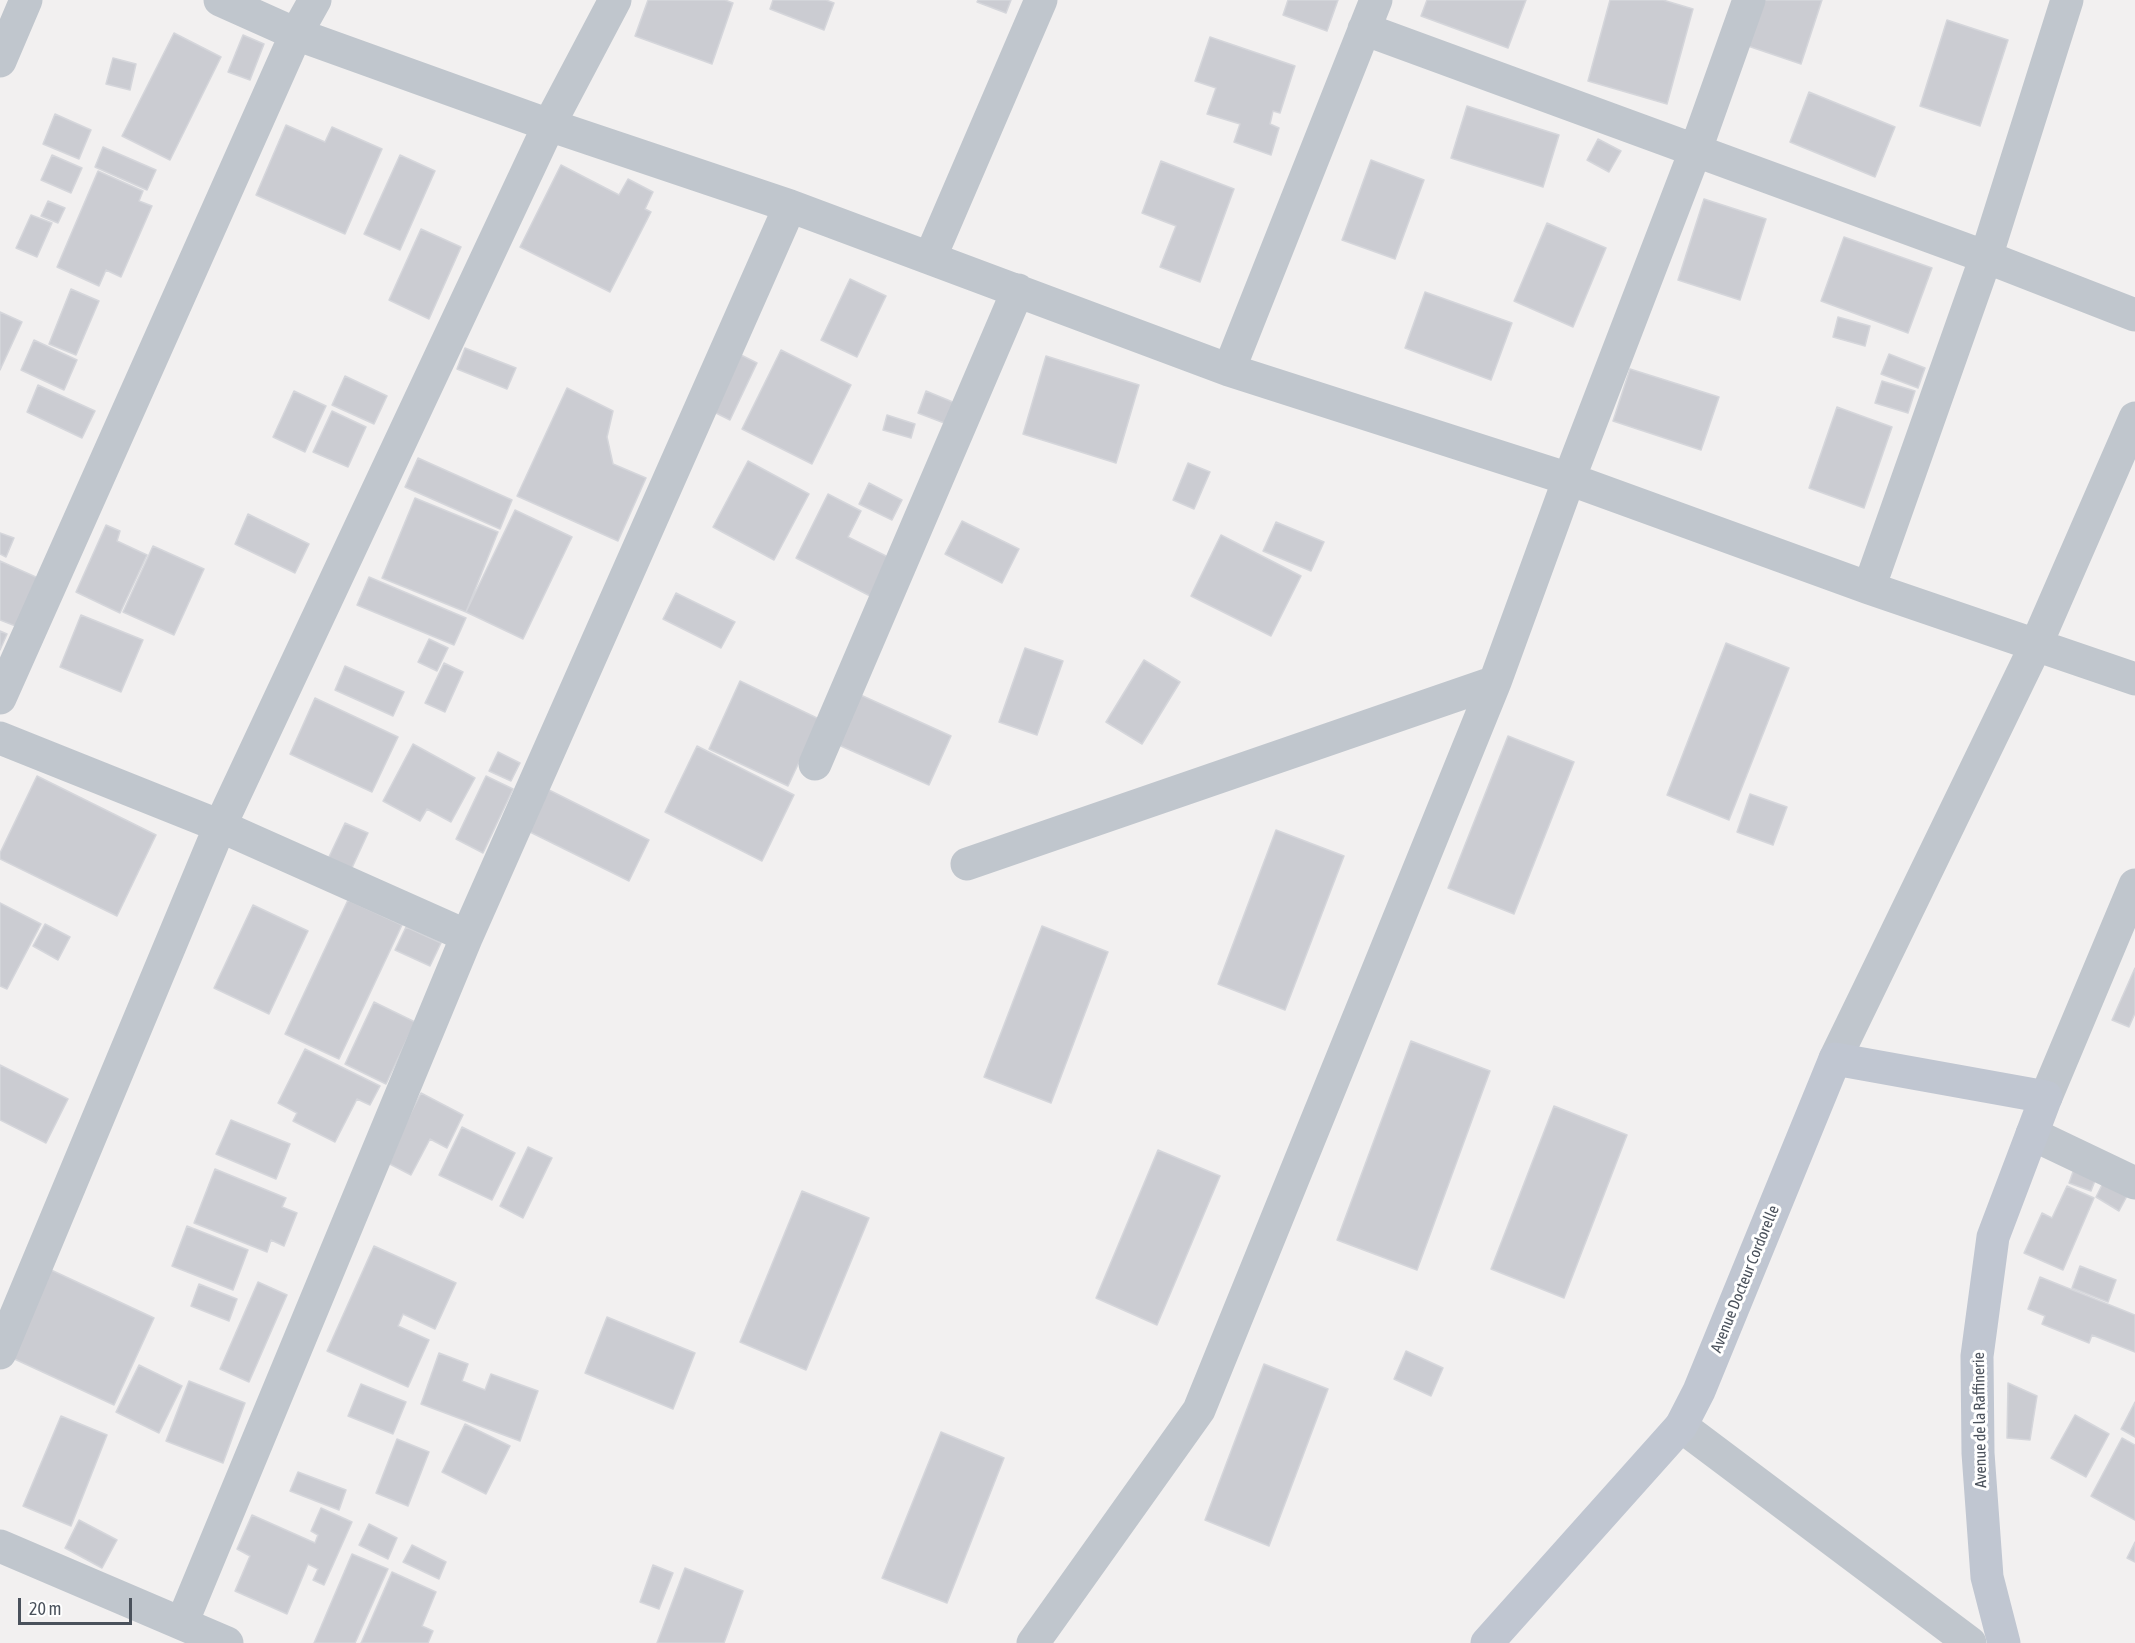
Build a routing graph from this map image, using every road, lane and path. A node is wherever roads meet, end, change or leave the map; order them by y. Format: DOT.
graph roads {
  1 [pos="27,0"];
  2 [pos="220,0"];
  3 [pos="315,0"];
  4 [pos="615,0"];
  5 [pos="1041,0"];
  6 [pos="1749,0"];
  7 [pos="2067,0"];
  8 [pos="1370,14"];
  9 [pos="296,34"];
  10 [pos="0,61"];
  11 [pos="549,125"];
  12 [pos="1695,149"];
  13 [pos="790,206"];
  14 [pos="1986,256"];
  15 [pos="930,258"];
  16 [pos="1018,290"];
  17 [pos="2135,315"];
  18 [pos="1229,370"];
  19 [pos="2135,418"];
  20 [pos="1569,479"];
  21 [pos="1869,588"];
  22 [pos="2036,645"];
  23 [pos="2135,679"];
  24 [pos="1495,682"];
  25 [pos="0,698"];
  26 [pos="0,738"];
  27 [pos="815,764"];
  28 [pos="220,826"];
  29 [pos="967,864"];
  30 [pos="2133,894"];
  31 [pos="467,936"];
  32 [pos="1835,1059"];
  33 [pos="2046,1097"];
  34 [pos="2032,1134"];
  35 [pos="2135,1183"];
  36 [pos="0,1353"];
  37 [pos="1681,1426"];
  38 [pos="0,1546"];
  39 [pos="182,1623"];
  40 [pos="227,1643"];
  41 [pos="1033,1643"];
  42 [pos="1487,1643"];
  43 [pos="1970,1643"];
  44 [pos="2004,1643"];
  1 -- 10 [label="street"];
  2 -- 9 [label="street"];
  3 -- 9 [label="street"];
  4 -- 11 [label="street"];
  5 -- 15 [label="street"];
  6 -- 12 [label="street"];
  7 -- 14 [label="street"];
  8 -- 12 [label="street"];
  8 -- 18 [label="street"];
  9 -- 11 [label="street"];
  9 -- 25 [label="street"];
  11 -- 13 [label="street"];
  11 -- 28 [label="street"];
  12 -- 14 [label="street"];
  12 -- 20 [label="street"];
  13 -- 15 [label="street"];
  13 -- 31 [label="street"];
  14 -- 17 [label="street"];
  14 -- 21 [label="street"];
  15 -- 16 [label="street"];
  16 -- 18 [label="street"];
  16 -- 27 [label="street"];
  18 -- 20 [label="street"];
  19 -- 22 [label="street"];
  20 -- 21 [label="street"];
  20 -- 24 [label="street"];
  21 -- 22 [label="street"];
  22 -- 23 [label="street"];
  22 -- 32 [label="street"];
  24 -- 29 [label="street"];
  24 -- 41 [label="street"];
  26 -- 28 [label="street"];
  28 -- 31 [label="street"];
  28 -- 36 [label="street"];
  30 -- 33 [label="street"];
  31 -- 39 [label="street"];
  32 -- 33 [label="street"];
  32 -- 37 [label="street, Avenue Docteur Cordorelle"];
  33 -- 34 [label="street, Avenue de la Raffinerie"];
  34 -- 35 [label="street"];
  34 -- 44 [label="street, Avenue de la Raffinerie"];
  37 -- 42 [label="street, Avenue Docteur Cordorelle"];
  37 -- 43 [label="street"];
  38 -- 39 [label="street"];
  39 -- 40 [label="street"];
}
